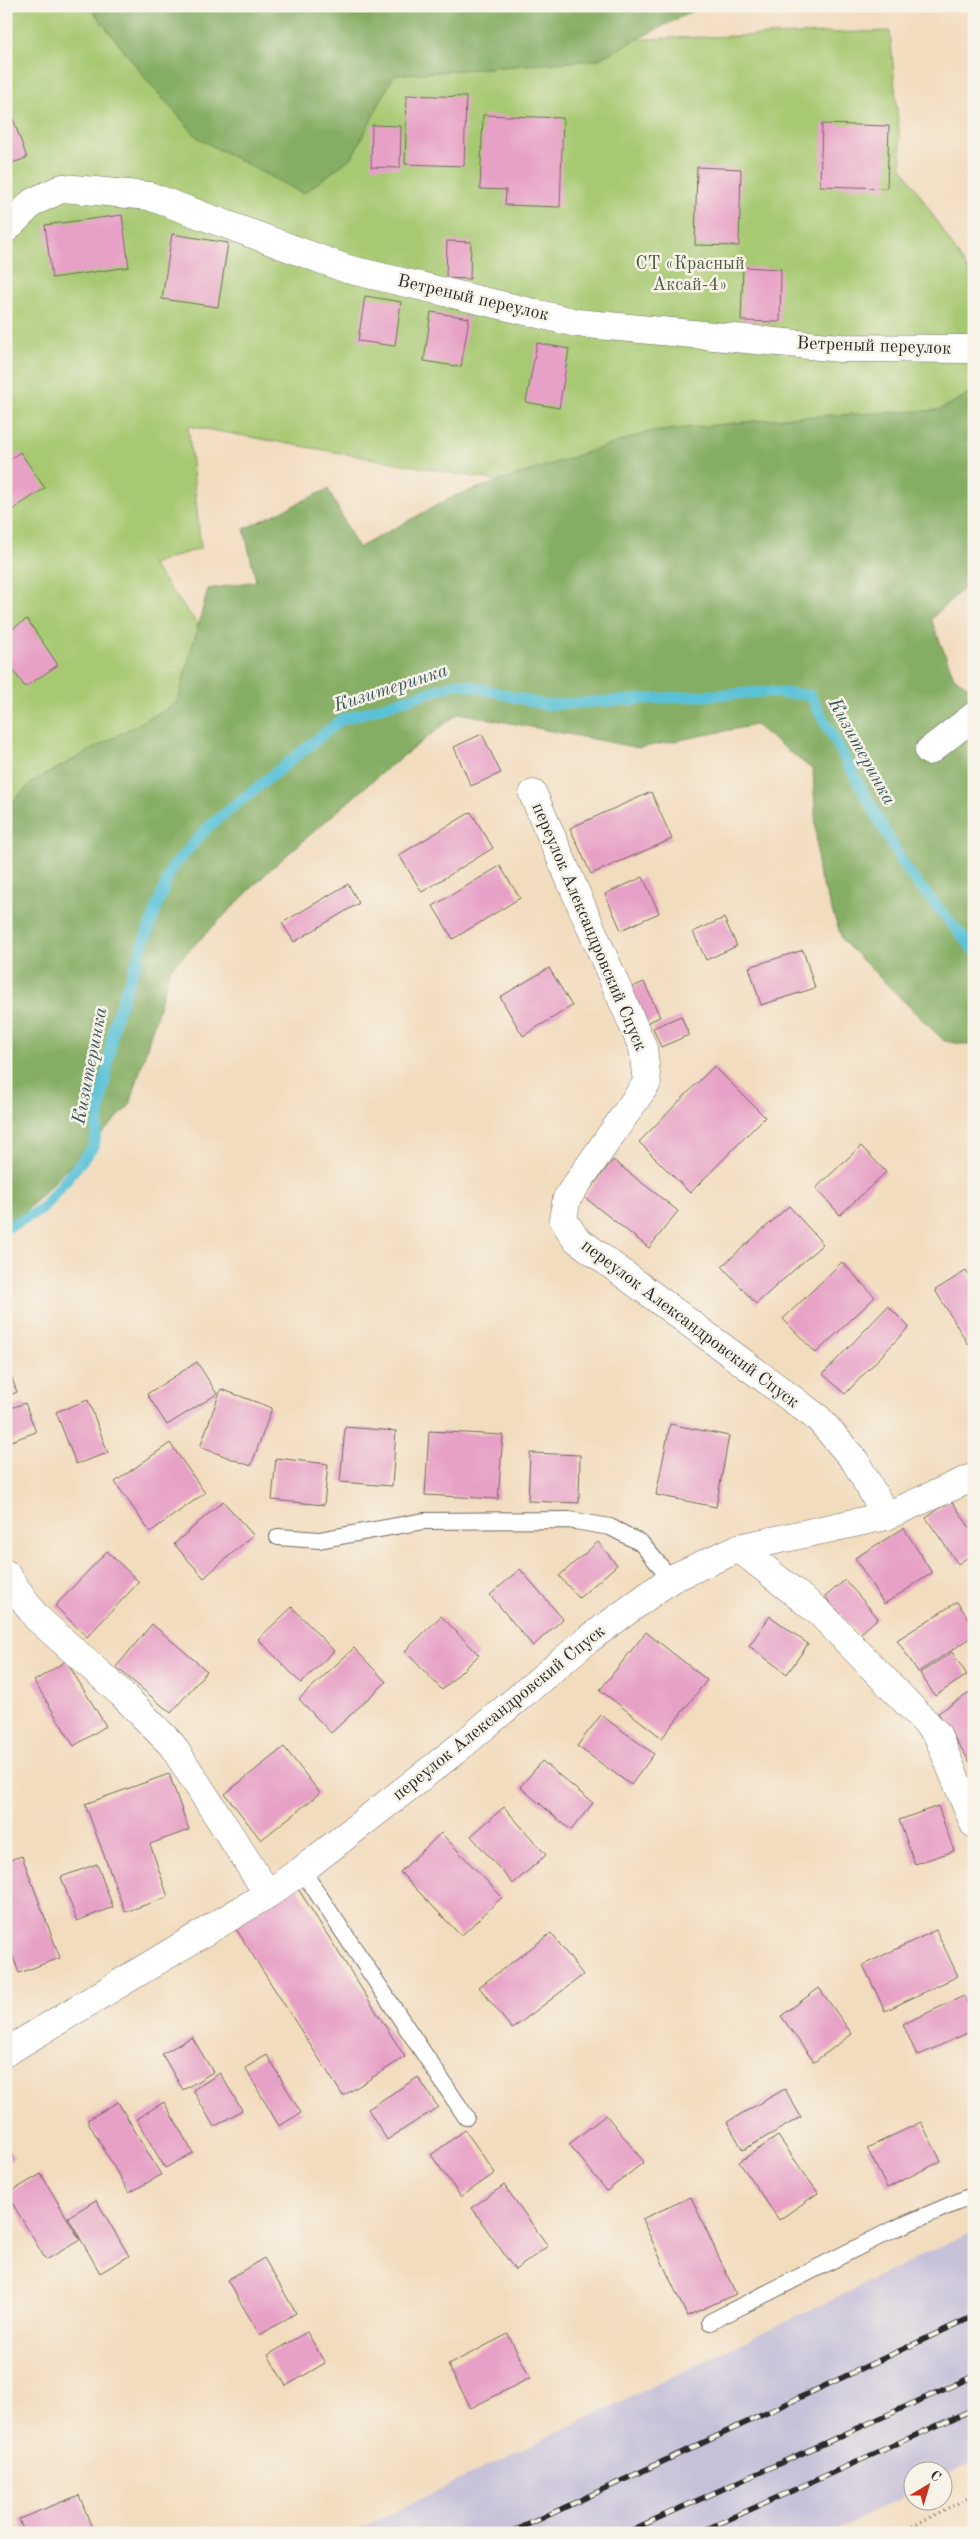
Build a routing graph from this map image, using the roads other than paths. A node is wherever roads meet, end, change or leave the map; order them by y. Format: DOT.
graph roads {
  1 [pos="6,229"];
  2 [pos="966,349"];
  3 [pos="974,716"];
  4 [pos="929,751"];
  5 [pos="534,794"];
  6 [pos="974,1477"];
  7 [pos="886,1516"];
  8 [pos="278,1537"];
  9 [pos="740,1548"];
  10 [pos="6,1574"];
  11 [pos="671,1580"];
  12 [pos="974,1824"];
  13 [pos="302,1870"];
  14 [pos="268,1894"];
  15 [pos="6,2052"];
  16 [pos="466,2117"];
  17 [pos="974,2194"];
  18 [pos="710,2322"];
  1 -- 2 [label="street, Ветреный переулок"];
  3 -- 4 [label="street"];
  5 -- 7 [label="street, переулок Александровский Спуск"];
  6 -- 7 [label="street, переулок Александровский Спуск"];
  7 -- 9 [label="street, переулок Александровский Спуск"];
  8 -- 11 [label="lane"];
  9 -- 11 [label="street, переулок Александровский Спуск"];
  9 -- 12 [label="street"];
  10 -- 14 [label="street"];
  11 -- 13 [label="street, переулок Александровский Спуск"];
  13 -- 14 [label="street, переулок Александровский Спуск"];
  13 -- 16 [label="lane"];
  14 -- 15 [label="street, переулок Александровский Спуск"];
  17 -- 18 [label="lane"];
}
